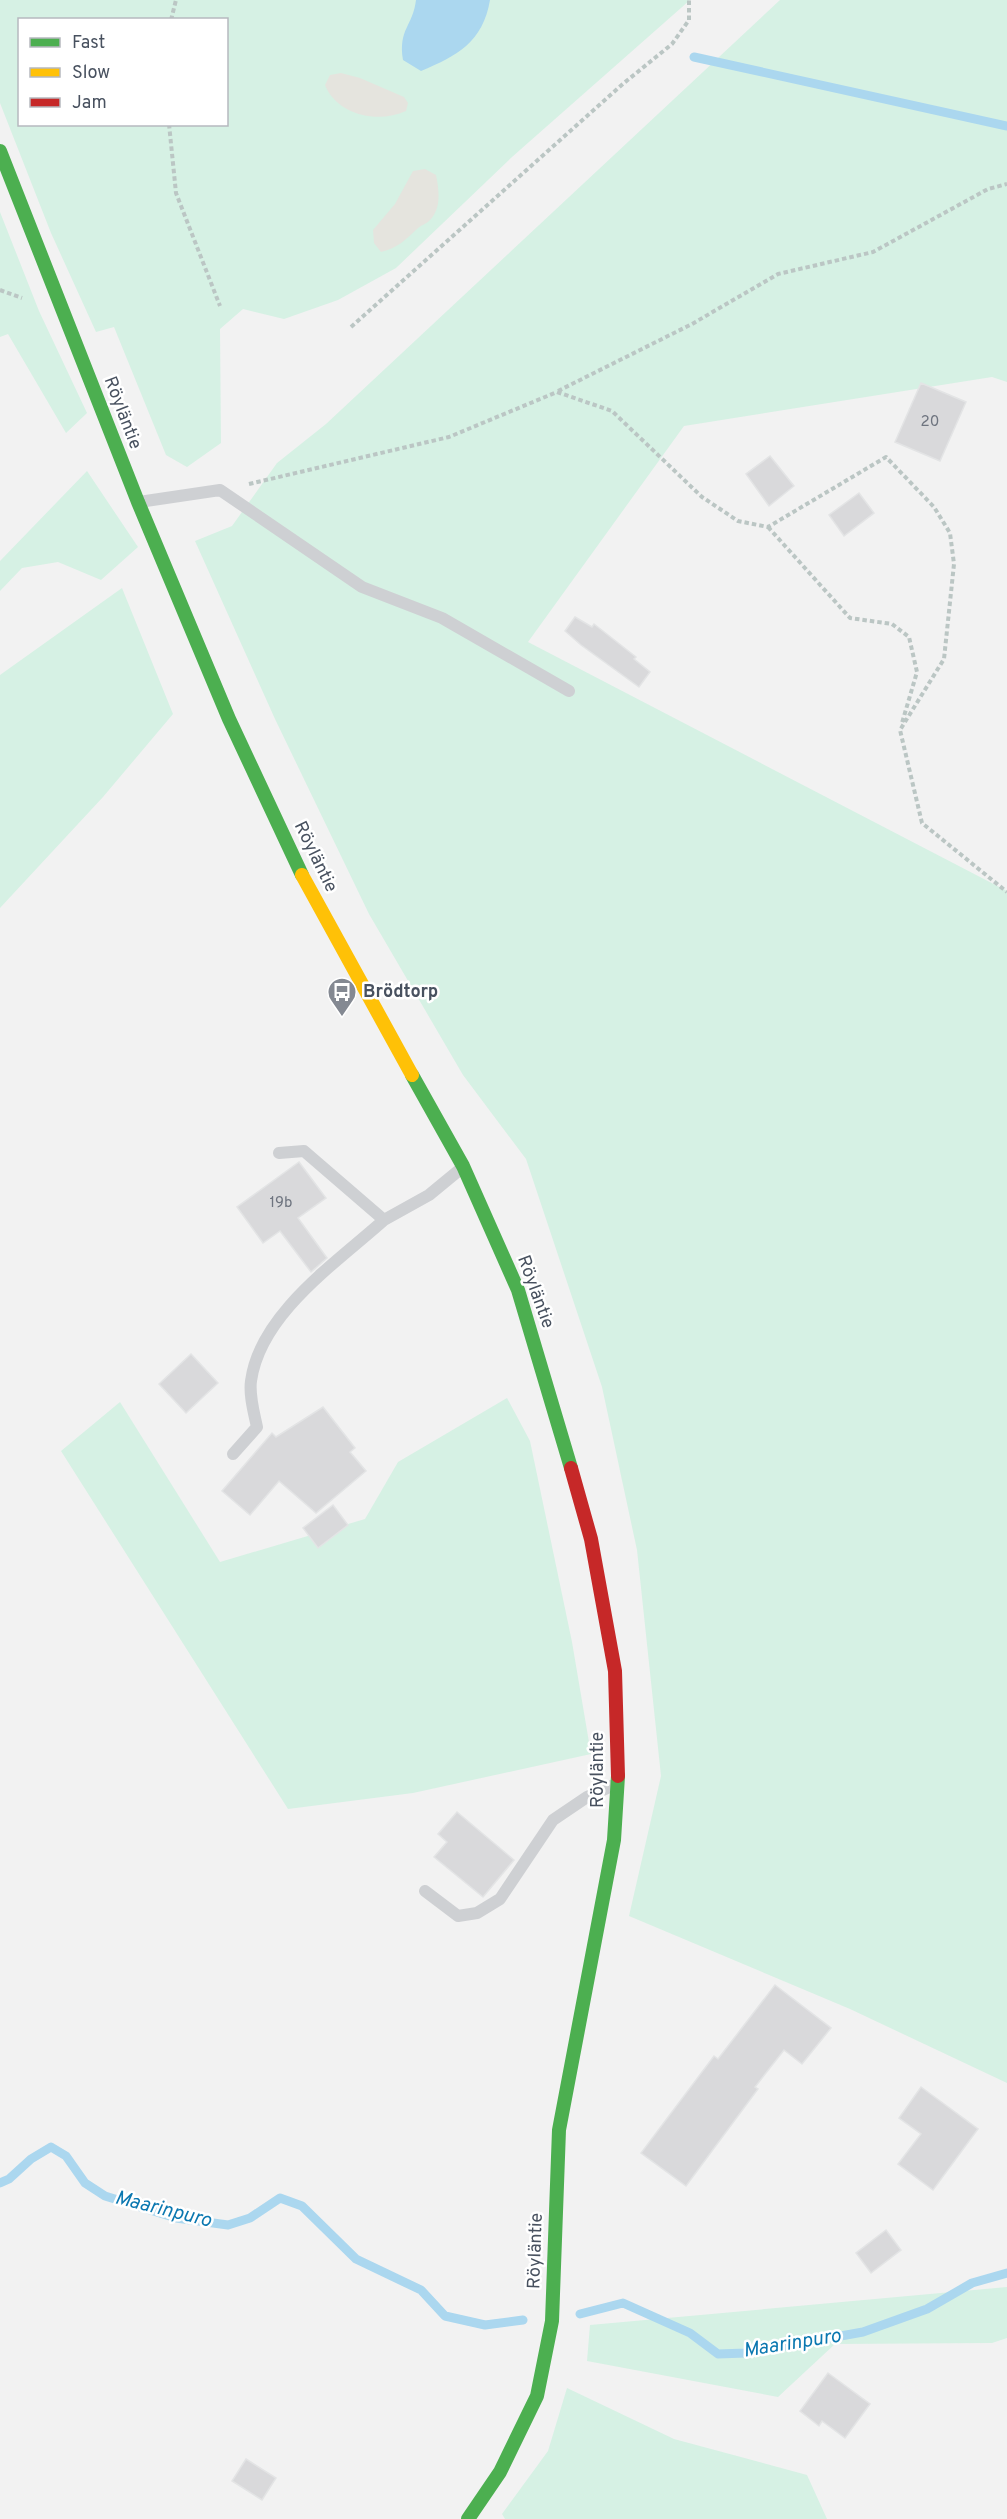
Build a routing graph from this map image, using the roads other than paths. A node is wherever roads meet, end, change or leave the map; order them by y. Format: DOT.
graph roads {
  1 [pos="0,151"];
  2 [pos="138,502"];
  3 [pos="569,691"];
  4 [pos="279,1153"];
  5 [pos="464,1166"];
  6 [pos="384,1220"];
  7 [pos="233,1454"];
  8 [pos="618,1783"];
  9 [pos="425,1891"];
  10 [pos="468,2519"];
  1 -- 2 [label="street, Röyläntie"];
  2 -- 3 [label="lane"];
  2 -- 5 [label="street, Röyläntie"];
  4 -- 6 [label="lane"];
  5 -- 6 [label="lane"];
  5 -- 8 [label="street, Röyläntie"];
  6 -- 7 [label="lane"];
  8 -- 9 [label="lane"];
  8 -- 10 [label="street, Röyläntie"];
}
